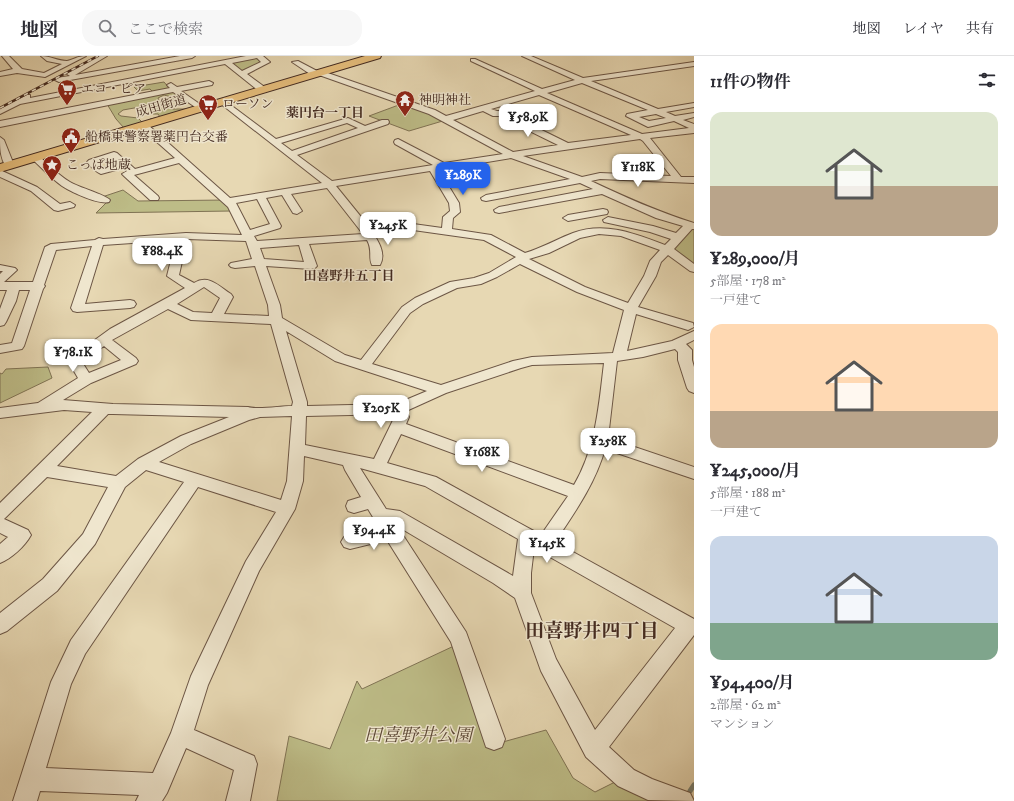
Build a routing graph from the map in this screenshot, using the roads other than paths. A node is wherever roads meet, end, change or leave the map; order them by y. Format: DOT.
graph roads {
  1 [pos="5,56"];
  2 [pos="72,56"];
  3 [pos="83,56"];
  4 [pos="104,56"];
  5 [pos="147,56"];
  6 [pos="192,56"];
  7 [pos="258,56"];
  8 [pos="376,56"];
  9 [pos="525,56"];
  10 [pos="47,58"];
  11 [pos="684,58"];
  12 [pos="96,60"];
  13 [pos="473,60"];
  14 [pos="226,62"];
  15 [pos="296,62"];
  16 [pos="69,63"];
  17 [pos="153,63"];
  18 [pos="692,64"];
  19 [pos="19,70"];
  20 [pos="104,72"];
  21 [pos="0,74"];
  22 [pos="162,74"];
  23 [pos="241,74"];
  24 [pos="317,74"];
  25 [pos="583,80"];
  26 [pos="555,81"];
  27 [pos="209,83"];
  28 [pos="565,85"];
  29 [pos="42,90"];
  30 [pos="81,90"];
  31 [pos="175,90"];
  32 [pos="263,90"];
  33 [pos="542,92"];
  34 [pos="20,102"];
  35 [pos="224,102"];
  36 [pos="694,105"];
  37 [pos="90,106"];
  38 [pos="201,109"];
  39 [pos="484,109"];
  40 [pos="656,111"];
  41 [pos="0,112"];
  42 [pos="470,113"];
  43 [pos="694,115"];
  44 [pos="673,118"];
  45 [pos="446,119"];
  46 [pos="482,119"];
  47 [pos="385,122"];
  48 [pos="0,124"];
  49 [pos="144,126"];
  50 [pos="365,128"];
  51 [pos="694,129"];
  52 [pos="641,137"];
  53 [pos="0,140"];
  54 [pos="274,142"];
  55 [pos="398,142"];
  56 [pos="567,146"];
  57 [pos="291,154"];
  58 [pos="512,155"];
  59 [pos="35,157"];
  60 [pos="182,159"];
  61 [pos="125,165"];
  62 [pos="439,168"];
  63 [pos="3,169"];
  64 [pos="133,172"];
  65 [pos="580,179"];
  66 [pos="679,180"];
  67 [pos="694,180"];
  68 [pos="329,184"];
  69 [pos="601,191"];
  70 [pos="285,192"];
  71 [pos="260,196"];
  72 [pos="154,198"];
  73 [pos="486,198"];
  74 [pos="105,200"];
  75 [pos="229,201"];
  76 [pos="628,203"];
  77 [pos="70,205"];
  78 [pos="499,210"];
  79 [pos="297,211"];
  80 [pos="568,218"];
  81 [pos="608,222"];
  82 [pos="692,225"];
  83 [pos="363,226"];
  84 [pos="447,231"];
  85 [pos="182,237"];
  86 [pos="370,237"];
  87 [pos="679,238"];
  88 [pos="250,239"];
  89 [pos="99,242"];
  90 [pos="303,242"];
  91 [pos="667,249"];
  92 [pos="522,258"];
  93 [pos="259,262"];
  94 [pos="376,263"];
  95 [pos="235,265"];
  96 [pos="3,268"];
  97 [pos="694,269"];
  98 [pos="0,280"];
  99 [pos="0,286"];
  100 [pos="14,286"];
  101 [pos="38,286"];
  102 [pos="193,288"];
  103 [pos="5,302"];
  104 [pos="130,304"];
  105 [pos="168,304"];
  106 [pos="631,309"];
  107 [pos="216,316"];
  108 [pos="276,320"];
  109 [pos="25,321"];
  110 [pos="0,322"];
  111 [pos="691,331"];
  112 [pos="104,340"];
  113 [pos="677,344"];
  114 [pos="0,349"];
  115 [pos="615,358"];
  116 [pos="364,365"];
  117 [pos="86,380"];
  118 [pos="694,388"];
  119 [pos="441,390"];
  120 [pos="408,404"];
  121 [pos="39,408"];
  122 [pos="105,408"];
  123 [pos="299,411"];
  124 [pos="260,412"];
  125 [pos="0,413"];
  126 [pos="398,427"];
  127 [pos="599,441"];
  128 [pos="298,448"];
  129 [pos="350,460"];
  130 [pos="144,463"];
  131 [pos="378,466"];
  132 [pos="44,470"];
  133 [pos="694,473"];
  134 [pos="194,480"];
  135 [pos="119,483"];
  136 [pos="577,493"];
  137 [pos="354,506"];
  138 [pos="287,509"];
  139 [pos="0,514"];
  140 [pos="381,516"];
  141 [pos="0,525"];
  142 [pos="535,540"];
  143 [pos="350,542"];
  144 [pos="0,555"];
  145 [pos="522,593"];
  146 [pos="0,625"];
  147 [pos="181,734"];
  148 [pos="494,739"];
  149 [pos="594,749"];
  150 [pos="32,779"];
  151 [pos="153,793"];
  152 [pos="25,801"];
  153 [pos="238,801"];
  154 [pos="682,801"];
  1 -- 19 [label="street"];
  2 -- 10 [label="street"];
  3 -- 16 [label="street"];
  4 -- 12 [label="street"];
  5 -- 17 [label="street"];
  6 -- 17 [label="street"];
  7 -- 14 [label="street"];
  7 -- 23 [label="street"];
  8 -- 24 [label="highway, 成田街道"];
  9 -- 25 [label="street"];
  10 -- 16 [label="street"];
  11 -- 18 [label="street"];
  12 -- 20 [label="street"];
  12 -- 20 [label="street"];
  13 -- 33 [label="street"];
  14 -- 22 [label="street"];
  14 -- 23 [label="street"];
  15 -- 24 [label="street"];
  16 -- 19 [label="street"];
  17 -- 20 [label="street"];
  17 -- 22 [label="street"];
  18 -- 25 [label="street"];
  19 -- 21 [label="street"];
  22 -- 30 [label="street"];
  22 -- 31 [label="street"];
  23 -- 32 [label="street"];
  24 -- 32 [label="highway, 成田街道"];
  24 -- 45 [label="street"];
  25 -- 28 [label="street"];
  25 -- 40 [label="street"];
  26 -- 28 [label="street"];
  27 -- 31 [label="street"];
  28 -- 33 [label="street"];
  29 -- 34 [label="street"];
  30 -- 34 [label="street"];
  30 -- 37 [label="street"];
  31 -- 37 [label="street"];
  31 -- 38 [label="street"];
  32 -- 35 [label="highway, 成田街道"];
  33 -- 39 [label="street"];
  33 -- 52 [label="street"];
  34 -- 41 [label="street"];
  35 -- 38 [label="highway, 成田街道"];
  35 -- 54 [label="street"];
  36 -- 40 [label="street"];
  37 -- 48 [label="street"];
  38 -- 49 [label="highway, 成田街道"];
  39 -- 42 [label="street"];
  39 -- 56 [label="street"];
  40 -- 44 [label="street"];
  40 -- 44 [label="street"];
  42 -- 45 [label="street"];
  42 -- 46 [label="street"];
  43 -- 44 [label="street"];
  44 -- 51 [label="street"];
  45 -- 58 [label="street"];
  47 -- 50 [label="street"];
  49 -- 59 [label="highway, 成田街道"];
  49 -- 60 [label="street"];
  50 -- 54 [label="street"];
  50 -- 57 [label="street"];
  51 -- 52 [label="street"];
  52 -- 56 [label="street"];
  52 -- 66 [label="street"];
  53 -- 63 [label="street"];
  54 -- 57 [label="street"];
  55 -- 62 [label="street"];
  56 -- 58 [label="street"];
  57 -- 68 [label="street"];
  58 -- 62 [label="street"];
  58 -- 65 [label="street"];
  59 -- 63 [label="highway, 成田街道"];
  59 -- 74 [label="street"];
  60 -- 64 [label="street"];
  60 -- 75 [label="street"];
  61 -- 64 [label="street"];
  62 -- 68 [label="street"];
  62 -- 84 [label="street"];
  63 -- 77 [label="street"];
  64 -- 72 [label="street"];
  65 -- 66 [label="street"];
  65 -- 69 [label="street"];
  65 -- 73 [label="street"];
  66 -- 67 [label="street"];
  68 -- 70 [label="street"];
  68 -- 83 [label="street"];
  69 -- 76 [label="street"];
  69 -- 78 [label="street"];
  70 -- 71 [label="street"];
  70 -- 79 [label="street"];
  71 -- 75 [label="street"];
  71 -- 88 [label="street"];
  75 -- 88 [label="street"];
  76 -- 81 [label="street"];
  76 -- 82 [label="street"];
  80 -- 81 [label="street"];
  81 -- 87 [label="street"];
  81 -- 91 [label="street"];
  81 -- 92 [label="street"];
  82 -- 87 [label="street"];
  83 -- 84 [label="street"];
  83 -- 86 [label="street"];
  84 -- 92 [label="street"];
  85 -- 88 [label="street"];
  85 -- 89 [label="street"];
  85 -- 102 [label="street"];
  86 -- 90 [label="street"];
  86 -- 94 [label="street"];
  87 -- 91 [label="street"];
  88 -- 90 [label="street"];
  88 -- 93 [label="street"];
  89 -- 101 [label="street"];
  89 -- 104 [label="street"];
  90 -- 93 [label="street"];
  91 -- 97 [label="street"];
  91 -- 106 [label="street"];
  92 -- 106 [label="street"];
  92 -- 116 [label="street"];
  93 -- 95 [label="street"];
  93 -- 108 [label="street"];
  96 -- 98 [label="street"];
  99 -- 100 [label="street"];
  100 -- 101 [label="street"];
  100 -- 103 [label="street"];
  101 -- 109 [label="street"];
  102 -- 105 [label="street"];
  102 -- 107 [label="street"];
  103 -- 110 [label="street"];
  105 -- 107 [label="street"];
  105 -- 112 [label="street"];
  106 -- 111 [label="street"];
  106 -- 115 [label="street"];
  107 -- 108 [label="street"];
  108 -- 116 [label="street"];
  108 -- 123 [label="street"];
  109 -- 110 [label="street"];
  109 -- 114 [label="street"];
  111 -- 113 [label="street"];
  112 -- 117 [label="street"];
  112 -- 117 [label="street"];
  113 -- 115 [label="street"];
  113 -- 118 [label="street"];
  115 -- 119 [label="street"];
  115 -- 127 [label="street"];
  116 -- 119 [label="street"];
  117 -- 121 [label="street"];
  119 -- 120 [label="street"];
  120 -- 123 [label="street"];
  120 -- 126 [label="street"];
  121 -- 122 [label="street"];
  121 -- 125 [label="street"];
  122 -- 124 [label="street"];
  122 -- 132 [label="street"];
  123 -- 124 [label="street"];
  123 -- 128 [label="street"];
  124 -- 130 [label="street"];
  126 -- 131 [label="street"];
  126 -- 136 [label="street"];
  127 -- 133 [label="street"];
  127 -- 136 [label="street"];
  128 -- 129 [label="street"];
  128 -- 138 [label="street"];
  129 -- 131 [label="street"];
  129 -- 140 [label="street"];
  130 -- 134 [label="street"];
  130 -- 135 [label="street"];
  131 -- 142 [label="street"];
  132 -- 135 [label="street"];
  132 -- 139 [label="street"];
  134 -- 138 [label="street"];
  134 -- 150 [label="street"];
  135 -- 146 [label="street"];
  136 -- 142 [label="street"];
  137 -- 140 [label="street"];
  138 -- 147 [label="street"];
  140 -- 143 [label="street"];
  140 -- 145 [label="street"];
  140 -- 148 [label="street"];
  141 -- 144 [label="street"];
  142 -- 145 [label="street"];
  142 -- 149 [label="street"];
  145 -- 149 [label="street"];
  147 -- 151 [label="street"];
  147 -- 153 [label="street"];
  149 -- 154 [label="street"];
  150 -- 151 [label="street"];
  150 -- 152 [label="street"];
}
